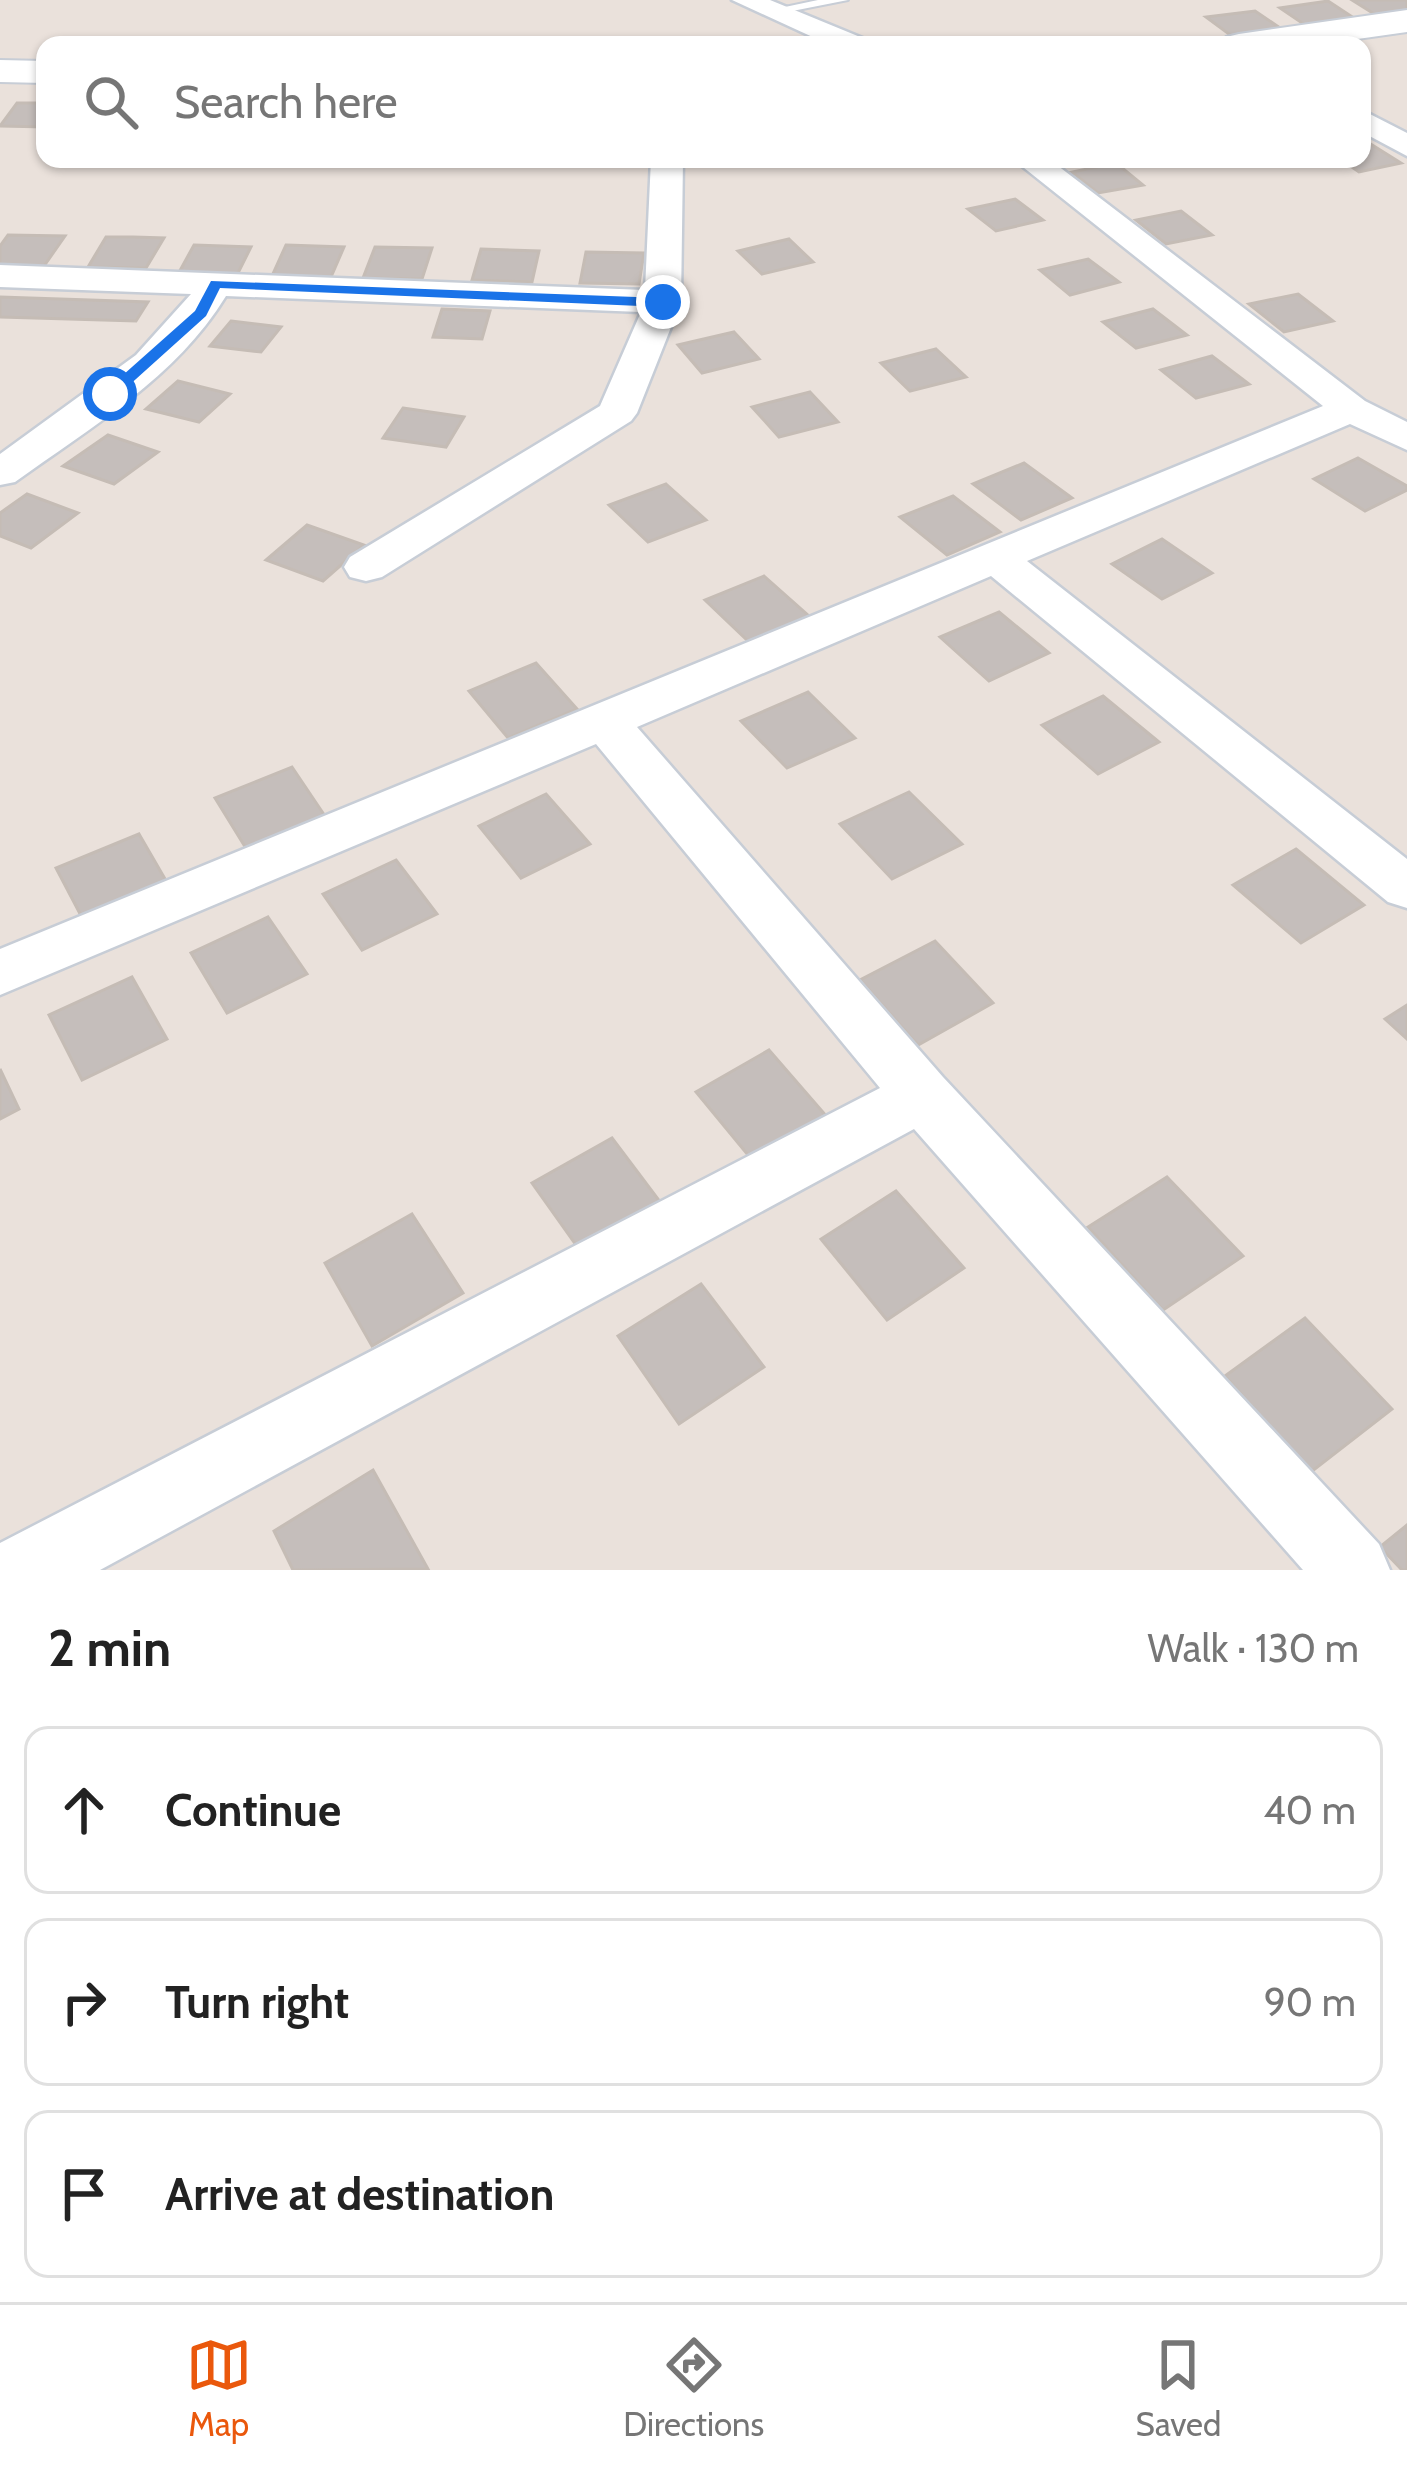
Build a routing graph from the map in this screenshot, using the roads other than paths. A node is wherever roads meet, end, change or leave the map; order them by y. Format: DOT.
graph roads {
  1 [pos="842,0"];
  2 [pos="759,6"];
  3 [pos="1407,21"];
  4 [pos="833,36"];
  5 [pos="1304,36"];
  6 [pos="0,71"];
  7 [pos="36,72"];
  8 [pos="1371,125"];
  9 [pos="1407,147"];
  10 [pos="667,168"];
  11 [pos="1041,168"];
  12 [pos="0,276"];
  13 [pos="215,284"];
  14 [pos="663,302"];
  15 [pos="1351,409"];
  16 [pos="1407,437"];
  17 [pos="0,473"];
  18 [pos="992,555"];
  19 [pos="365,567"];
  20 [pos="607,723"];
  21 [pos="1407,888"];
  22 [pos="0,973"];
  23 [pos="922,1095"];
  24 [pos="25,1570"];
  25 [pos="1353,1570"];
  1 -- 2 [label="lane"];
  2 -- 4 [label="street"];
  3 -- 5 [label="street"];
  6 -- 7 [label="street"];
  8 -- 9 [label="street"];
  10 -- 14 [label="street"];
  11 -- 15 [label="street"];
  12 -- 13 [label="street"];
  13 -- 14 [label="street"];
  13 -- 17 [label="street"];
  14 -- 19 [label="street"];
  15 -- 16 [label="street"];
  15 -- 18 [label="street"];
  18 -- 20 [label="street"];
  18 -- 21 [label="street"];
  20 -- 22 [label="street"];
  20 -- 23 [label="street"];
  23 -- 24 [label="street"];
  23 -- 25 [label="street"];
}
